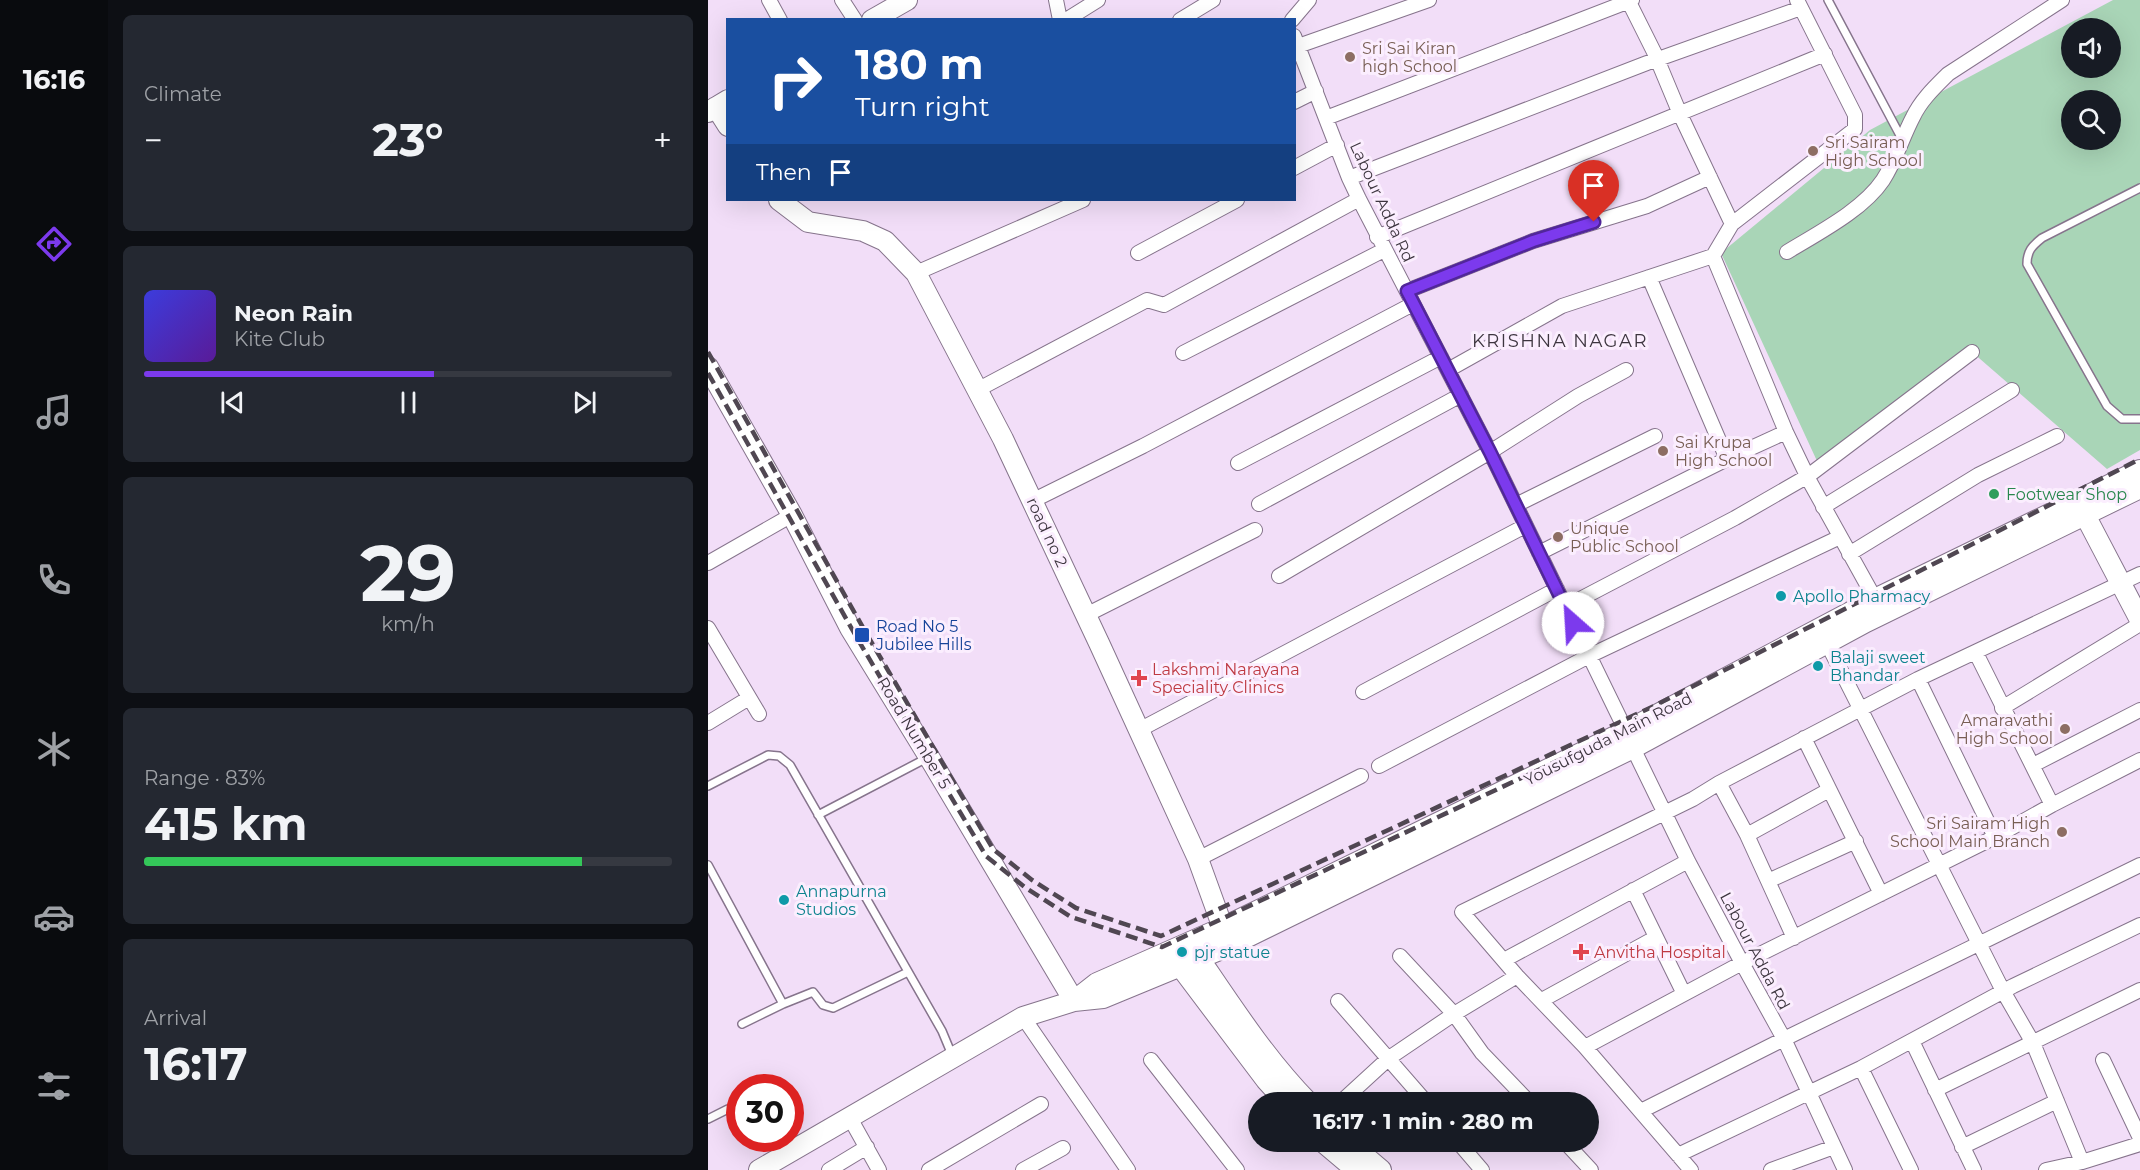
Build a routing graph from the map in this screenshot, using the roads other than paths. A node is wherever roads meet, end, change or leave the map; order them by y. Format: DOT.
graph roads {
  1 [pos="769,0"];
  2 [pos="842,0"];
  3 [pos="1056,0"];
  4 [pos="1098,0"];
  5 [pos="1212,0"];
  6 [pos="1309,0"];
  7 [pos="1429,0"];
  8 [pos="1630,0"];
  9 [pos="1828,0"];
  10 [pos="2062,0"];
  11 [pos="1799,4"];
  12 [pos="902,6"];
  13 [pos="779,18"];
  14 [pos="854,18"];
  15 [pos="876,18"];
  16 [pos="1060,18"];
  17 [pos="1069,18"];
  18 [pos="1182,18"];
  19 [pos="1294,18"];
  20 [pos="1296,41"];
  21 [pos="1825,54"];
  22 [pos="1658,60"];
  23 [pos="1316,91"];
  24 [pos="1296,101"];
  25 [pos="717,106"];
  26 [pos="1680,114"];
  27 [pos="1326,118"];
  28 [pos="726,122"];
  29 [pos="1903,141"];
  30 [pos="1337,145"];
  31 [pos="1296,167"];
  32 [pos="1710,177"];
  33 [pos="1349,178"];
  34 [pos="2140,188"];
  35 [pos="1359,199"];
  36 [pos="780,201"];
  37 [pos="1081,201"];
  38 [pos="1235,201"];
  39 [pos="1732,224"];
  40 [pos="1377,237"];
  41 [pos="1384,250"];
  42 [pos="1787,252"];
  43 [pos="1138,253"];
  44 [pos="1713,256"];
  45 [pos="916,273"];
  46 [pos="1649,278"];
  47 [pos="1407,291"];
  48 [pos="1413,304"];
  49 [pos="1972,352"];
  50 [pos="1183,353"];
  51 [pos="1441,357"];
  52 [pos="708,367"];
  53 [pos="1448,370"];
  54 [pos="1626,370"];
  55 [pos="977,390"];
  56 [pos="2012,390"];
  57 [pos="1461,395"];
  58 [pos="2140,419"];
  59 [pos="1786,432"];
  60 [pos="1655,436"];
  61 [pos="2057,436"];
  62 [pos="1490,452"];
  63 [pos="1727,459"];
  64 [pos="1238,463"];
  65 [pos="2140,470"];
  66 [pos="1808,476"];
  67 [pos="2140,489"];
  68 [pos="1032,501"];
  69 [pos="1259,504"];
  70 [pos="1516,505"];
  71 [pos="1823,507"];
  72 [pos="2082,507"];
  73 [pos="792,515"];
  74 [pos="1526,526"];
  75 [pos="1255,530"];
  76 [pos="1840,537"];
  77 [pos="1539,553"];
  78 [pos="1849,554"];
  79 [pos="708,563"];
  80 [pos="2140,574"];
  81 [pos="1280,576"];
  82 [pos="2121,584"];
  83 [pos="1557,589"];
  84 [pos="1875,599"];
  85 [pos="1565,607"];
  86 [pos="1086,615"];
  87 [pos="2140,622"];
  88 [pos="708,628"];
  89 [pos="1827,643"];
  90 [pos="1976,653"];
  91 [pos="1589,656"];
  92 [pos="1918,679"];
  93 [pos="1363,692"];
  94 [pos="749,698"];
  95 [pos="1861,708"];
  96 [pos="2002,708"];
  97 [pos="2140,710"];
  98 [pos="759,714"];
  99 [pos="708,723"];
  100 [pos="1139,730"];
  101 [pos="1804,738"];
  102 [pos="1630,739"];
  103 [pos="929,757"];
  104 [pos="2140,760"];
  105 [pos="2033,765"];
  106 [pos="1380,766"];
  107 [pos="1361,776"];
  108 [pos="1719,783"];
  109 [pos="708,786"];
  110 [pos="1829,790"];
  111 [pos="2052,805"];
  112 [pos="1666,811"];
  113 [pos="818,815"];
  114 [pos="1747,835"];
  115 [pos="1995,837"];
  116 [pos="1856,841"];
  117 [pos="1198,859"];
  118 [pos="1688,861"];
  119 [pos="1939,864"];
  120 [pos="708,865"];
  121 [pos="2140,865"];
  122 [pos="1768,881"];
  123 [pos="1633,890"];
  124 [pos="1881,894"];
  125 [pos="2140,925"];
  126 [pos="1226,937"];
  127 [pos="1655,938"];
  128 [pos="1794,938"];
  129 [pos="1980,943"];
  130 [pos="1400,956"];
  131 [pos="1199,958"];
  132 [pos="1504,960"];
  133 [pos="1742,963"];
  134 [pos="1180,966"];
  135 [pos="908,972"];
  136 [pos="1517,976"];
  137 [pos="2003,990"];
  138 [pos="2140,990"];
  139 [pos="1684,994"];
  140 [pos="1542,1000"];
  141 [pos="1074,1001"];
  142 [pos="1338,1001"];
  143 [pos="783,1004"];
  144 [pos="1454,1014"];
  145 [pos="1023,1017"];
  146 [pos="742,1024"];
  147 [pos="1784,1039"];
  148 [pos="1911,1041"];
  149 [pos="2033,1044"];
  150 [pos="1585,1047"];
  151 [pos="953,1057"];
  152 [pos="1389,1058"];
  153 [pos="1151,1060"];
  154 [pos="2103,1060"];
  155 [pos="1861,1068"];
  156 [pos="1935,1090"];
  157 [pos="1278,1092"];
  158 [pos="1298,1092"];
  159 [pos="1352,1092"];
  160 [pos="1418,1092"];
  161 [pos="1519,1092"];
  162 [pos="1809,1092"];
  163 [pos="2057,1101"];
  164 [pos="1041,1104"];
  165 [pos="726,1110"];
  166 [pos="1641,1111"];
  167 [pos="850,1118"];
  168 [pos="708,1119"];
  169 [pos="2140,1138"];
  170 [pos="2140,1144"];
  171 [pos="867,1147"];
  172 [pos="1834,1147"];
  173 [pos="1962,1147"];
  174 [pos="1063,1148"];
  175 [pos="1467,1152"];
  176 [pos="1574,1152"];
  177 [pos="1678,1155"];
  178 [pos="1351,1160"];
  179 [pos="2082,1162"];
  180 [pos="759,1170"];
  181 [pos="829,1170"];
  182 [pos="879,1170"];
  183 [pos="929,1170"];
  184 [pos="1023,1170"];
  185 [pos="1128,1170"];
  186 [pos="1237,1170"];
  187 [pos="1381,1170"];
  188 [pos="1482,1170"];
  189 [pos="1591,1170"];
  190 [pos="1691,1170"];
  191 [pos="1771,1170"];
  192 [pos="1845,1170"];
  193 [pos="1911,1170"];
  194 [pos="1974,1170"];
  195 [pos="2046,1170"];
  1 -- 13 [label="street"];
  2 -- 14 [label="street"];
  3 -- 16 [label="street"];
  4 -- 17 [label="street"];
  5 -- 18 [label="street"];
  6 -- 19 [label="street"];
  7 -- 20 [label="street"];
  8 -- 22 [label="street"];
  8 -- 27 [label="street"];
  9 -- 29 [label="lane"];
  10 -- 29 [label="street"];
  11 -- 21 [label="street"];
  11 -- 22 [label="street"];
  12 -- 15 [label="main road"];
  20 -- 23 [label="street, Labour Adda Rd"];
  21 -- 26 [label="street"];
  21 -- 39 [label="street"];
  22 -- 26 [label="street"];
  22 -- 33 [label="street"];
  23 -- 24 [label="street"];
  23 -- 27 [label="street, Labour Adda Rd"];
  25 -- 28 [label="main road"];
  26 -- 32 [label="street"];
  26 -- 40 [label="street"];
  27 -- 30 [label="street, Labour Adda Rd"];
  29 -- 42 [label="street"];
  30 -- 31 [label="street"];
  30 -- 33 [label="street, Labour Adda Rd"];
  32 -- 39 [label="street"];
  32 -- 47 [label="street"];
  33 -- 35 [label="street, Labour Adda Rd"];
  34 -- 58 [label="lane"];
  35 -- 40 [label="street, Labour Adda Rd"];
  35 -- 55 [label="street"];
  36 -- 45 [label="main road, road no 2"];
  37 -- 45 [label="street"];
  38 -- 43 [label="street"];
  39 -- 44 [label="street"];
  40 -- 41 [label="street, Labour Adda Rd"];
  41 -- 47 [label="street, Labour Adda Rd"];
  41 -- 50 [label="street"];
  44 -- 46 [label="street"];
  44 -- 59 [label="street"];
  45 -- 55 [label="main road, road no 2"];
  46 -- 53 [label="street"];
  46 -- 63 [label="street"];
  47 -- 48 [label="street, Labour Adda Rd"];
  48 -- 51 [label="street, Labour Adda Rd"];
  48 -- 68 [label="street"];
  49 -- 66 [label="street"];
  51 -- 53 [label="street, Labour Adda Rd"];
  51 -- 64 [label="street"];
  52 -- 73 [label="main road, Road Number 5"];
  53 -- 57 [label="street, Labour Adda Rd"];
  54 -- 62 [label="street"];
  55 -- 68 [label="main road, road no 2"];
  56 -- 71 [label="street"];
  57 -- 62 [label="street, Labour Adda Rd"];
  57 -- 69 [label="street"];
  59 -- 63 [label="street"];
  59 -- 66 [label="street"];
  60 -- 70 [label="street"];
  61 -- 78 [label="street"];
  62 -- 70 [label="street, Labour Adda Rd"];
  62 -- 81 [label="street"];
  63 -- 77 [label="street"];
  65 -- 72 [label="main road, Yousufguda Main Road"];
  66 -- 71 [label="street"];
  66 -- 85 [label="street"];
  67 -- 72 [label="main road, Yousufguda Main Road"];
  68 -- 86 [label="main road, road no 2"];
  70 -- 74 [label="street, Labour Adda Rd"];
  71 -- 76 [label="street"];
  72 -- 82 [label="main road"];
  72 -- 84 [label="main road, Yousufguda Main Road"];
  72 -- 89 [label="main road, Yousufguda Main Road"];
  73 -- 79 [label="street"];
  73 -- 103 [label="main road, Road Number 5"];
  74 -- 77 [label="street, Labour Adda Rd"];
  74 -- 100 [label="street"];
  75 -- 86 [label="street"];
  76 -- 78 [label="street"];
  76 -- 91 [label="street"];
  77 -- 83 [label="street, Labour Adda Rd"];
  78 -- 84 [label="street"];
  80 -- 82 [label="street"];
  82 -- 87 [label="main road"];
  82 -- 90 [label="street"];
  83 -- 85 [label="street, Labour Adda Rd"];
  83 -- 93 [label="street"];
  84 -- 102 [label="main road, Yousufguda Main Road"];
  85 -- 91 [label="street, Labour Adda Rd"];
  86 -- 100 [label="main road, road no 2"];
  87 -- 96 [label="street"];
  88 -- 94 [label="street"];
  89 -- 95 [label="street"];
  89 -- 102 [label="main road, Yousufguda Main Road"];
  90 -- 92 [label="street"];
  90 -- 96 [label="street"];
  91 -- 102 [label="street, Labour Adda Rd"];
  91 -- 106 [label="street"];
  92 -- 95 [label="street"];
  92 -- 115 [label="street"];
  94 -- 98 [label="street"];
  94 -- 99 [label="street"];
  95 -- 101 [label="street"];
  95 -- 119 [label="street"];
  96 -- 105 [label="street"];
  97 -- 105 [label="street"];
  100 -- 117 [label="main road, road no 2"];
  101 -- 108 [label="street"];
  101 -- 110 [label="street"];
  102 -- 112 [label="street, Labour Adda Rd"];
  102 -- 126 [label="main road, Yousufguda Main Road"];
  103 -- 113 [label="lane"];
  103 -- 141 [label="main road, Road Number 5"];
  104 -- 111 [label="street"];
  105 -- 111 [label="street"];
  107 -- 117 [label="street"];
  108 -- 112 [label="street"];
  108 -- 114 [label="street"];
  109 -- 113 [label="lane"];
  110 -- 114 [label="street"];
  110 -- 116 [label="street"];
  111 -- 115 [label="street"];
  112 -- 118 [label="street, Labour Adda Rd"];
  112 -- 132 [label="street"];
  113 -- 135 [label="lane"];
  114 -- 122 [label="street"];
  115 -- 119 [label="street"];
  116 -- 122 [label="street"];
  116 -- 124 [label="street"];
  117 -- 126 [label="main road, road no 2"];
  118 -- 123 [label="street"];
  118 -- 133 [label="street, Labour Adda Rd"];
  119 -- 124 [label="street"];
  119 -- 129 [label="street"];
  120 -- 143 [label="lane"];
  121 -- 129 [label="street"];
  122 -- 128 [label="street"];
  123 -- 127 [label="street"];
  123 -- 132 [label="street"];
  124 -- 128 [label="street"];
  125 -- 137 [label="street"];
  126 -- 131 [label="main road"];
  126 -- 141 [label="main road, Yousufguda Main Road"];
  127 -- 139 [label="street"];
  127 -- 140 [label="street"];
  128 -- 133 [label="street"];
  129 -- 137 [label="street"];
  129 -- 147 [label="street"];
  130 -- 144 [label="street"];
  131 -- 134 [label="main road"];
  131 -- 158 [label="main road"];
  132 -- 136 [label="street"];
  133 -- 139 [label="street"];
  133 -- 147 [label="street, Labour Adda Rd"];
  134 -- 141 [label="main road"];
  134 -- 157 [label="main road"];
  135 -- 143 [label="lane"];
  135 -- 151 [label="lane"];
  136 -- 140 [label="street"];
  136 -- 144 [label="street"];
  137 -- 148 [label="street"];
  137 -- 149 [label="street"];
  138 -- 149 [label="street"];
  139 -- 150 [label="street"];
  140 -- 150 [label="street"];
  141 -- 145 [label="main road"];
  142 -- 152 [label="street"];
  143 -- 146 [label="lane"];
  144 -- 152 [label="street"];
  144 -- 161 [label="street"];
  145 -- 151 [label="main road"];
  145 -- 185 [label="street"];
  147 -- 162 [label="street, Labour Adda Rd"];
  147 -- 166 [label="street"];
  148 -- 155 [label="street"];
  148 -- 156 [label="street"];
  149 -- 156 [label="street"];
  149 -- 163 [label="street"];
  150 -- 166 [label="street"];
  151 -- 167 [label="main road"];
  152 -- 159 [label="street"];
  152 -- 160 [label="street"];
  153 -- 186 [label="street"];
  154 -- 169 [label="street"];
  155 -- 162 [label="street"];
  155 -- 193 [label="street"];
  156 -- 173 [label="street"];
  162 -- 172 [label="street, Labour Adda Rd"];
  162 -- 177 [label="street"];
  163 -- 173 [label="street"];
  163 -- 179 [label="street"];
  164 -- 183 [label="street"];
  165 -- 168 [label="lane"];
  166 -- 177 [label="street"];
  167 -- 171 [label="street"];
  167 -- 180 [label="main road"];
  170 -- 179 [label="street"];
  171 -- 181 [label="street"];
  171 -- 182 [label="street"];
  172 -- 191 [label="street"];
  172 -- 192 [label="street, Labour Adda Rd"];
  173 -- 194 [label="street"];
  174 -- 184 [label="street"];
  175 -- 188 [label="street"];
  176 -- 189 [label="street"];
  177 -- 190 [label="street"];
  178 -- 187 [label="main road"];
  179 -- 195 [label="street"];
}
